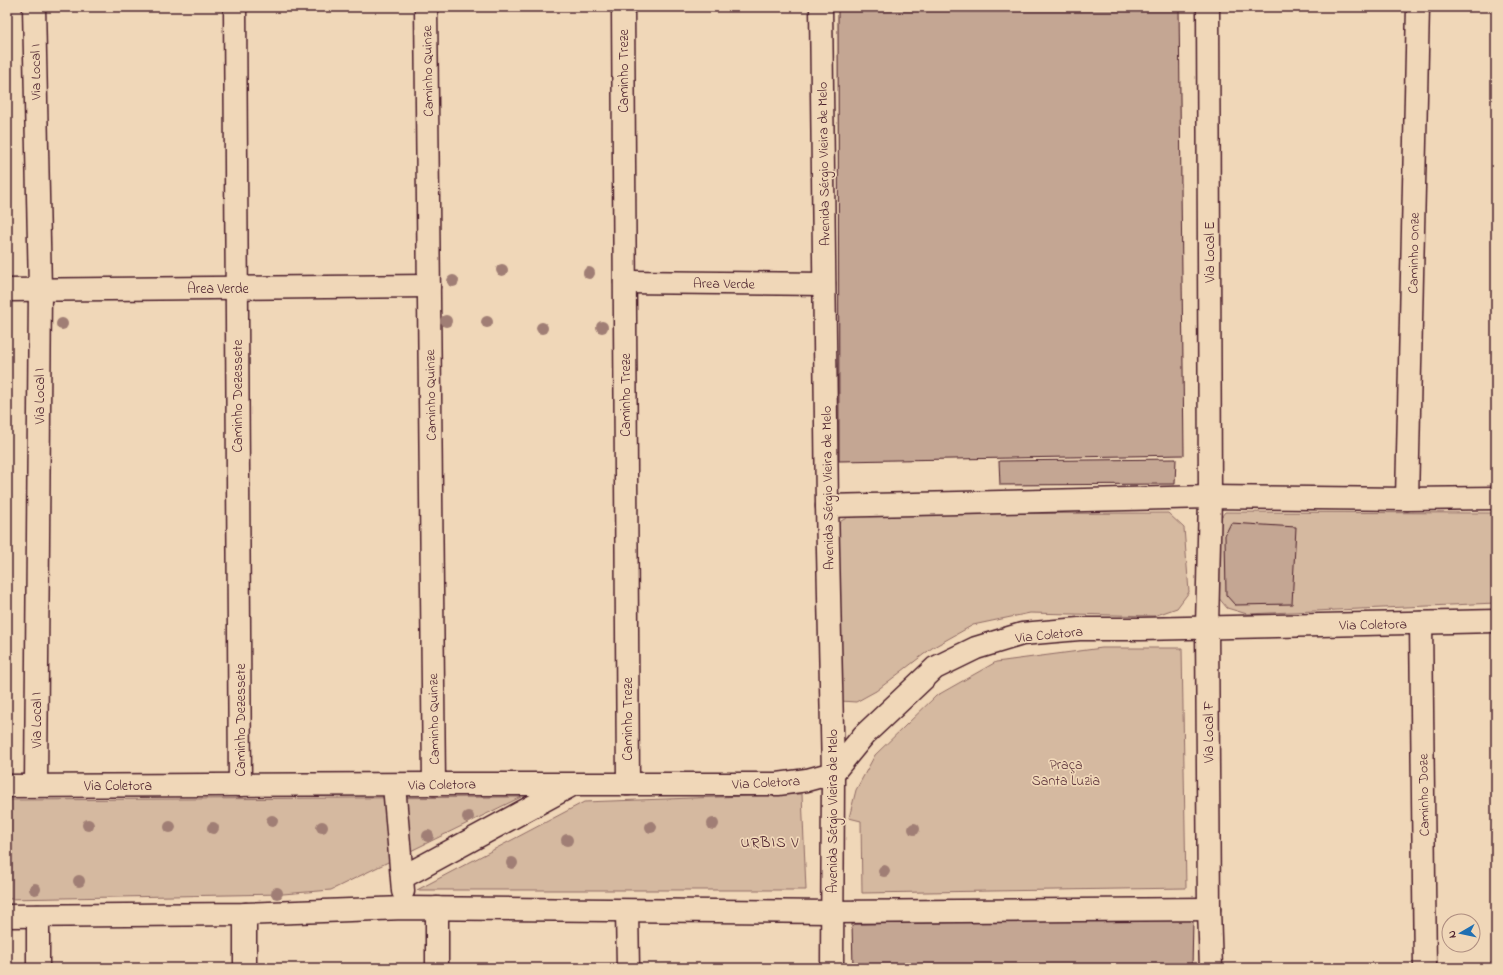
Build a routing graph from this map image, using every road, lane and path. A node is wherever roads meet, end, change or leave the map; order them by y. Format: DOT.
graph roads {
  1 [pos="34,7"];
  2 [pos="235,7"];
  3 [pos="426,7"];
  4 [pos="622,7"];
  5 [pos="822,7"];
  6 [pos="1208,7"];
  7 [pos="1418,7"];
  8 [pos="625,282"];
  9 [pos="824,284"];
  10 [pos="429,286"];
  11 [pos="236,288"];
  12 [pos="40,289"];
  13 [pos="7,290"];
  14 [pos="1210,497"];
  15 [pos="1496,498"];
  16 [pos="1407,499"];
  17 [pos="827,506"];
  18 [pos="1496,621"];
  19 [pos="1422,623"];
  20 [pos="1208,627"];
  21 [pos="833,773"];
  22 [pos="434,784"];
  23 [pos="575,784"];
  24 [pos="628,784"];
  25 [pos="36,785"];
  26 [pos="240,785"];
  27 [pos="394,785"];
  28 [pos="7,786"];
  29 [pos="403,877"];
  30 [pos="404,908"];
  31 [pos="437,908"];
  32 [pos="1209,908"];
  33 [pos="627,911"];
  34 [pos="831,912"];
  35 [pos="246,914"];
  36 [pos="7,916"];
  37 [pos="38,916"];
  38 [pos="38,968"];
  39 [pos="245,968"];
  40 [pos="437,968"];
  41 [pos="628,968"];
  42 [pos="832,968"];
  43 [pos="1211,968"];
  44 [pos="1425,968"];
  1 -- 12 [label="street, Via Local I"];
  2 -- 11 [label="street, Caminho Dezessete"];
  3 -- 10 [label="street, Caminho Quinze"];
  4 -- 8 [label="street, Caminho Treze"];
  5 -- 9 [label="street, Avenida Sérgio Vieira de Melo"];
  6 -- 14 [label="street, Via Local E"];
  7 -- 16 [label="street, Caminho Onze"];
  8 -- 9 [label="street, Area Verde"];
  8 -- 24 [label="street, Caminho Treze"];
  9 -- 17 [label="street, Avenida Sérgio Vieira de Melo"];
  10 -- 11 [label="street, Area Verde"];
  10 -- 22 [label="street, Caminho Quinze"];
  11 -- 12 [label="street, Area Verde"];
  11 -- 26 [label="street, Caminho Dezessete"];
  12 -- 13 [label="street, Area Verde"];
  12 -- 25 [label="street, Via Local I"];
  14 -- 16 [label="street"];
  14 -- 17 [label="street"];
  14 -- 20 [label="street, Via Local F"];
  15 -- 16 [label="street"];
  17 -- 21 [label="street, Avenida Sérgio Vieira de Melo"];
  18 -- 19 [label="street, Via Coletora"];
  19 -- 20 [label="street, Via Coletora"];
  19 -- 44 [label="street, Caminho Doze"];
  20 -- 21 [label="street, Via Coletora"];
  20 -- 32 [label="street, Via Local F"];
  21 -- 24 [label="street, Via Coletora"];
  21 -- 34 [label="street, Avenida Sérgio Vieira de Melo"];
  22 -- 23 [label="street, Via Coletora"];
  22 -- 27 [label="street, Via Coletora"];
  23 -- 24 [label="street, Via Coletora"];
  23 -- 29 [label="street"];
  25 -- 26 [label="street, Via Coletora"];
  25 -- 28 [label="street, Via Coletora"];
  26 -- 27 [label="street, Via Coletora"];
  27 -- 29 [label="street"];
  29 -- 30 [label="street"];
  30 -- 31 [label="street"];
  30 -- 35 [label="street"];
  31 -- 33 [label="street"];
  31 -- 40 [label="street"];
  32 -- 34 [label="street"];
  32 -- 43 [label="street, Via Local F"];
  33 -- 34 [label="street"];
  33 -- 41 [label="street"];
  34 -- 42 [label="street, Avenida Sérgio Vieira de Melo"];
  35 -- 37 [label="street"];
  35 -- 39 [label="street"];
  36 -- 37 [label="street"];
  37 -- 38 [label="street"];
}
